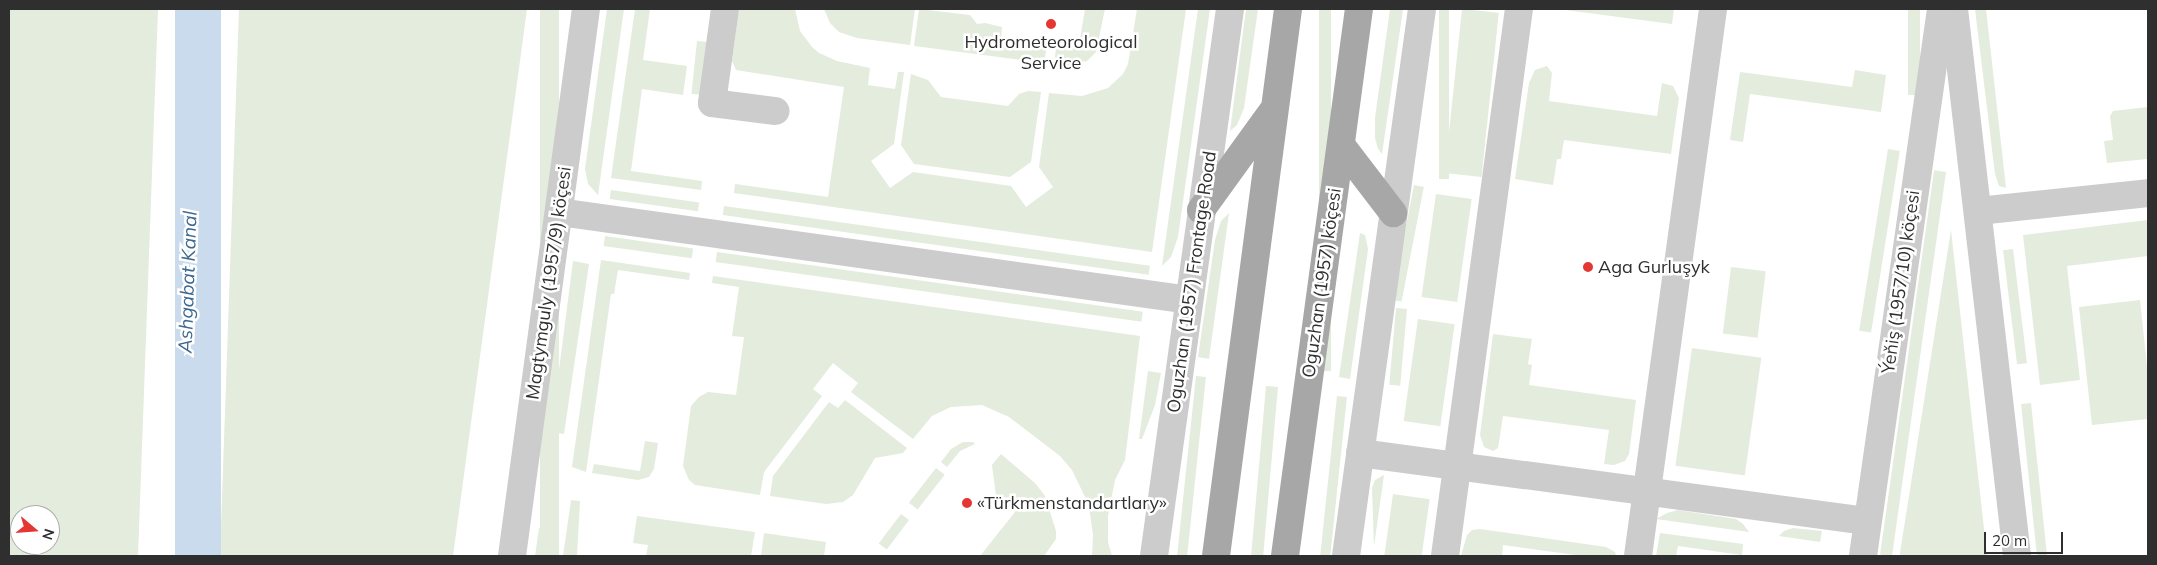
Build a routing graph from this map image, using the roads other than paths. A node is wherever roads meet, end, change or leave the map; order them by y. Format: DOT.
graph roads {
  1 [pos="586,9"];
  2 [pos="725,9"];
  3 [pos="1230,9"];
  4 [pos="1288,9"];
  5 [pos="1359,9"];
  6 [pos="1422,9"];
  7 [pos="1519,9"];
  8 [pos="1713,9"];
  9 [pos="1941,9"];
  10 [pos="1954,9"];
  11 [pos="1274,109"];
  12 [pos="775,111"];
  13 [pos="1341,145"];
  14 [pos="2148,193"];
  15 [pos="1201,210"];
  16 [pos="559,212"];
  17 [pos="1978,212"];
  18 [pos="1393,213"];
  19 [pos="1189,300"];
  20 [pos="1360,453"];
  21 [pos="1457,466"];
  22 [pos="1647,492"];
  23 [pos="1867,521"];
  24 [pos="512,556"];
  25 [pos="1154,556"];
  26 [pos="1216,556"];
  27 [pos="1285,556"];
  28 [pos="1346,556"];
  29 [pos="1445,556"];
  30 [pos="1638,556"];
  31 [pos="1863,556"];
  32 [pos="2017,556"];
  1 -- 16 [label="street, Magtymguly (1957/9) köçesi"];
  2 -- 12 [label="street"];
  3 -- 15 [label="street, Oguzhan (1957) Frontage Road"];
  4 -- 11 [label="main road"];
  5 -- 13 [label="main road, Oguzhan (1957) köçesi"];
  6 -- 18 [label="street"];
  7 -- 21 [label="street"];
  8 -- 22 [label="street"];
  9 -- 23 [label="street, Ýeňiş (1957/10) köçesi"];
  10 -- 17 [label="street"];
  11 -- 15 [label="main road"];
  11 -- 26 [label="main road"];
  13 -- 18 [label="main road"];
  13 -- 27 [label="main road, Oguzhan (1957) köçesi"];
  14 -- 17 [label="street"];
  15 -- 19 [label="street, Oguzhan (1957) Frontage Road"];
  16 -- 19 [label="street"];
  16 -- 24 [label="street, Magtymguly (1957/9) köçesi"];
  17 -- 32 [label="street"];
  18 -- 20 [label="street"];
  19 -- 25 [label="street, Oguzhan (1957) Frontage Road"];
  20 -- 21 [label="street"];
  20 -- 28 [label="street"];
  21 -- 22 [label="street"];
  21 -- 29 [label="street"];
  22 -- 23 [label="street"];
  22 -- 30 [label="street"];
  23 -- 31 [label="street, Ýeňiş (1957/10) köçesi"];
}
